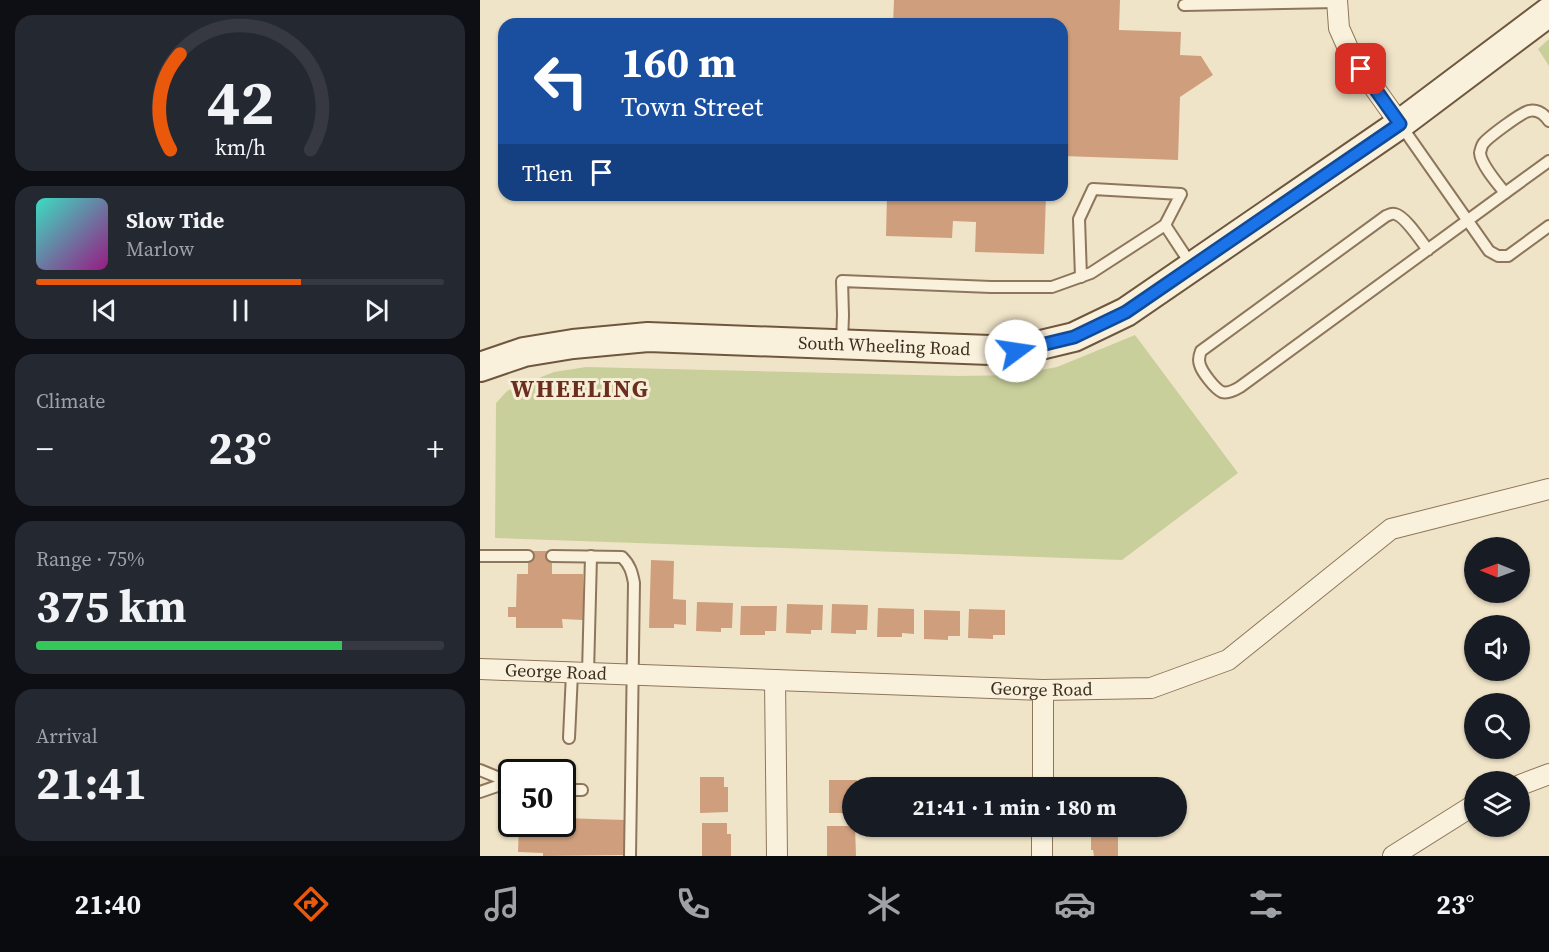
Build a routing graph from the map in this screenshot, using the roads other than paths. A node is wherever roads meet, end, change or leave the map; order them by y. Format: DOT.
graph roads {
  1 [pos="1337,1"];
  2 [pos="1184,5"];
  3 [pos="1549,12"];
  4 [pos="1549,121"];
  5 [pos="1400,124"];
  6 [pos="1549,161"];
  7 [pos="1505,193"];
  8 [pos="1468,221"];
  9 [pos="1165,225"];
  10 [pos="1549,225"];
  11 [pos="1428,250"];
  12 [pos="1192,266"];
  13 [pos="1081,277"];
  14 [pos="842,345"];
  15 [pos="480,367"];
  16 [pos="1549,489"];
  17 [pos="480,556"];
  18 [pos="528,556"];
  19 [pos="552,556"];
  20 [pos="591,556"];
  21 [pos="480,669"];
  22 [pos="580,673"];
  23 [pos="632,675"];
  24 [pos="775,680"];
  25 [pos="1043,690"];
  26 [pos="569,738"];
  27 [pos="480,770"];
  28 [pos="1043,777"];
  29 [pos="1548,777"];
  30 [pos="498,778"];
  31 [pos="1530,782"];
  32 [pos="498,787"];
  33 [pos="576,790"];
  34 [pos="582,790"];
  35 [pos="480,792"];
  36 [pos="1464,810"];
  37 [pos="1042,837"];
  38 [pos="630,856"];
  39 [pos="777,856"];
  40 [pos="1042,856"];
  41 [pos="1393,856"];
  1 -- 2 [label="lane"];
  1 -- 5 [label="street"];
  3 -- 5 [label="main road, South Wheeling Road"];
  4 -- 7 [label="lane"];
  5 -- 8 [label="lane"];
  5 -- 12 [label="main road, South Wheeling Road"];
  6 -- 7 [label="lane"];
  7 -- 8 [label="lane"];
  8 -- 10 [label="lane"];
  8 -- 11 [label="lane"];
  9 -- 12 [label="lane"];
  9 -- 13 [label="lane"];
  9 -- 13 [label="lane"];
  11 -- 11 [label="lane"];
  12 -- 14 [label="main road, South Wheeling Road"];
  13 -- 14 [label="lane"];
  14 -- 15 [label="main road, South Wheeling Road"];
  16 -- 25 [label="street, George Road"];
  17 -- 18 [label="lane"];
  19 -- 20 [label="lane"];
  20 -- 22 [label="lane"];
  20 -- 23 [label="lane"];
  21 -- 22 [label="street, George Road"];
  22 -- 23 [label="street, George Road"];
  22 -- 26 [label="lane"];
  23 -- 24 [label="street, George Road"];
  23 -- 38 [label="lane"];
  24 -- 25 [label="street, George Road"];
  24 -- 39 [label="street"];
  25 -- 28 [label="street"];
  27 -- 30 [label="lane"];
  29 -- 31 [label="street"];
  32 -- 35 [label="lane"];
  33 -- 34 [label="lane"];
  36 -- 41 [label="street"];
  37 -- 40 [label="street"];
}
